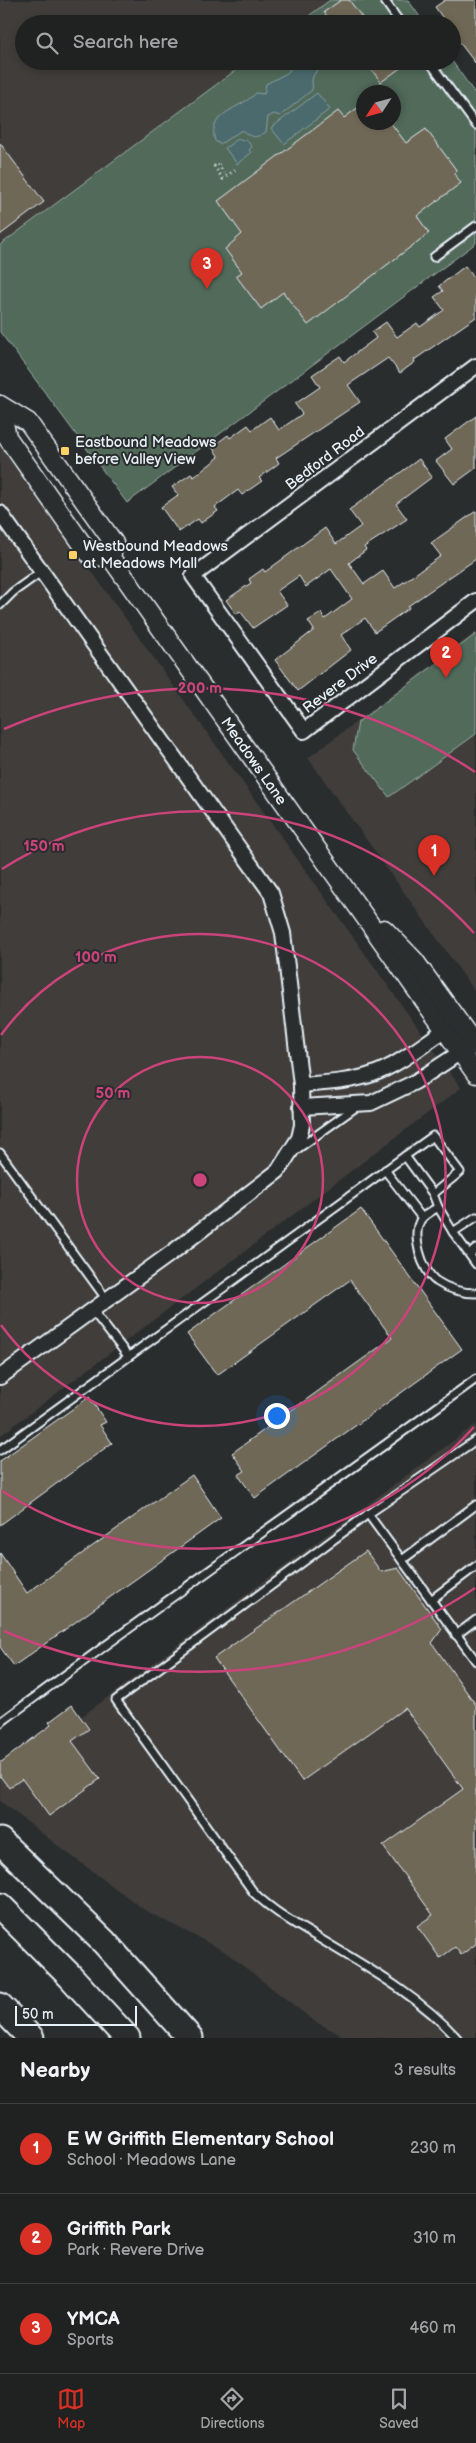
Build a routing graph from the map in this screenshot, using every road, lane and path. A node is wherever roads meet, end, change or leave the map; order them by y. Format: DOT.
graph roads {
  1 [pos="384,0"];
  2 [pos="395,15"];
  3 [pos="436,70"];
  4 [pos="476,125"];
  5 [pos="238,168"];
  6 [pos="224,173"];
  7 [pos="476,226"];
  8 [pos="434,257"];
  9 [pos="476,366"];
  10 [pos="0,513"];
  11 [pos="111,558"];
  12 [pos="41,572"];
  13 [pos="193,576"];
  14 [pos="476,601"];
  15 [pos="0,606"];
  16 [pos="346,890"];
  17 [pos="445,1030"];
  18 [pos="468,1049"];
  19 [pos="476,1074"];
  20 [pos="300,1085"];
  21 [pos="359,1105"];
  22 [pos="301,1107"];
  23 [pos="0,1153"];
  24 [pos="290,1155"];
  25 [pos="405,1156"];
  26 [pos="385,1170"];
  27 [pos="433,1194"];
  28 [pos="438,1207"];
  29 [pos="476,1217"];
  30 [pos="422,1218"];
  31 [pos="453,1232"];
  32 [pos="473,1251"];
  33 [pos="476,1264"];
  34 [pos="476,1293"];
  35 [pos="107,1300"];
  36 [pos="93,1311"];
  37 [pos="128,1356"];
  38 [pos="0,1377"];
  39 [pos="476,1380"];
  40 [pos="476,1440"];
  41 [pos="0,1450"];
  42 [pos="476,1505"];
  43 [pos="368,1514"];
  44 [pos="402,1560"];
  45 [pos="476,1566"];
  46 [pos="431,1600"];
  47 [pos="476,1620"];
  48 [pos="456,1635"];
  49 [pos="476,1662"];
  50 [pos="0,1723"];
  51 [pos="0,1841"];
  52 [pos="0,1906"];
  53 [pos="0,2006"];
  54 [pos="165,2009"];
  55 [pos="31,2038"];
  56 [pos="128,2038"];
  57 [pos="190,2038"];
  58 [pos="207,2038"];
  59 [pos="457,2038"];
  1 -- 2 [label="lane"];
  3 -- 4 [label="lane"];
  5 -- 6 [label="path"];
  7 -- 8 [label="lane"];
  9 -- 13 [label="street, Bedford Road"];
  10 -- 12 [label="street"];
  11 -- 11 [label="street, Meadows Lane"];
  11 -- 16 [label="street, Meadows Lane"];
  12 -- 15 [label="lane"];
  12 -- 20 [label="street"];
  13 -- 14 [label="street, Revere Drive"];
  16 -- 17 [label="street, Meadows Lane"];
  16 -- 18 [label="street, Meadows Lane"];
  17 -- 18 [label="street, Meadows Lane"];
  17 -- 20 [label="street"];
  18 -- 19 [label="street, Meadows Lane"];
  18 -- 21 [label="street"];
  20 -- 22 [label="street"];
  21 -- 22 [label="street"];
  21 -- 24 [label="lane"];
  22 -- 24 [label="street"];
  23 -- 35 [label="lane"];
  24 -- 35 [label="street"];
  25 -- 26 [label="lane"];
  25 -- 27 [label="lane"];
  25 -- 27 [label="lane"];
  26 -- 30 [label="lane"];
  26 -- 37 [label="lane"];
  27 -- 28 [label="lane"];
  28 -- 30 [label="lane"];
  28 -- 31 [label="lane"];
  29 -- 31 [label="lane"];
  30 -- 34 [label="lane"];
  31 -- 32 [label="lane"];
  32 -- 33 [label="lane"];
  35 -- 36 [label="street"];
  36 -- 37 [label="lane"];
  36 -- 38 [label="street"];
  37 -- 41 [label="lane"];
  39 -- 50 [label="lane"];
  40 -- 43 [label="lane"];
  42 -- 44 [label="lane"];
  43 -- 44 [label="lane"];
  43 -- 59 [label="lane"];
  44 -- 46 [label="lane"];
  45 -- 46 [label="lane"];
  46 -- 48 [label="lane"];
  47 -- 48 [label="lane"];
  48 -- 49 [label="lane"];
  51 -- 54 [label="highway"];
  52 -- 56 [label="highway"];
  53 -- 55 [label="highway"];
  54 -- 57 [label="highway"];
  54 -- 58 [label="highway"];
}
